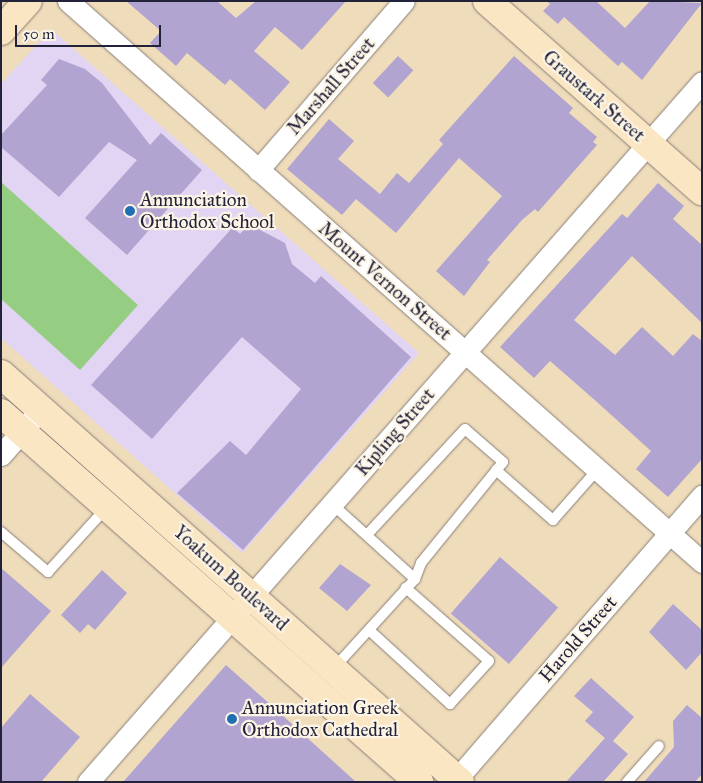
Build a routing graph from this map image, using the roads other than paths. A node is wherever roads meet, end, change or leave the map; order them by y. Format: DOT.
graph roads {
  1 [pos="28,1"];
  2 [pos="68,1"];
  3 [pos="404,1"];
  4 [pos="487,1"];
  5 [pos="1,31"];
  6 [pos="702,82"];
  7 [pos="648,143"];
  8 [pos="258,170"];
  9 [pos="702,191"];
  10 [pos="465,352"];
  11 [pos="1,374"];
  12 [pos="41,410"];
  13 [pos="1,413"];
  14 [pos="22,431"];
  15 [pos="1,455"];
  16 [pos="496,470"];
  17 [pos="598,470"];
  18 [pos="702,496"];
  19 [pos="332,504"];
  20 [pos="107,507"];
  21 [pos="1,532"];
  22 [pos="669,533"];
  23 [pos="366,535"];
  24 [pos="702,562"];
  25 [pos="414,579"];
  26 [pos="406,588"];
  27 [pos="252,596"];
  28 [pos="232,618"];
  29 [pos="369,630"];
  30 [pos="334,669"];
  31 [pos="659,746"];
  32 [pos="457,781"];
  33 [pos="88,782"];
  34 [pos="419,782"];
  35 [pos="627,782"];
  1 -- 5 [label="street"];
  2 -- 8 [label="street, Mount Vernon Street"];
  3 -- 8 [label="street, Marshall Street"];
  4 -- 7 [label="street, Graustark Street"];
  6 -- 7 [label="street, Kipling Street"];
  7 -- 9 [label="street, Graustark Street"];
  7 -- 10 [label="street, Kipling Street"];
  8 -- 10 [label="street, Mount Vernon Street"];
  10 -- 17 [label="street, Mount Vernon Street"];
  10 -- 19 [label="street, Kipling Street"];
  11 -- 12 [label="street, Yoakum Boulevard"];
  12 -- 14 [label="street"];
  12 -- 27 [label="street, Yoakum Boulevard"];
  13 -- 14 [label="street, Yoakum Boulevard"];
  14 -- 15 [label="street"];
  14 -- 20 [label="street, Yoakum Boulevard"];
  16 -- 17 [label="lane"];
  16 -- 23 [label="lane"];
  16 -- 25 [label="lane"];
  17 -- 22 [label="street, Mount Vernon Street"];
  18 -- 22 [label="street, Harold Street"];
  19 -- 23 [label="lane"];
  19 -- 27 [label="street, Kipling Street"];
  20 -- 21 [label="lane"];
  20 -- 28 [label="street, Yoakum Boulevard"];
  22 -- 24 [label="street, Mount Vernon Street"];
  22 -- 32 [label="street, Harold Street"];
  23 -- 25 [label="lane"];
  25 -- 26 [label="lane"];
  26 -- 29 [label="lane"];
  26 -- 29 [label="lane"];
  27 -- 28 [label="street, Kipling Street"];
  27 -- 30 [label="street, Yoakum Boulevard"];
  28 -- 33 [label="street, Kipling Street"];
  28 -- 34 [label="street, Yoakum Boulevard"];
  29 -- 30 [label="lane"];
  30 -- 32 [label="street, Yoakum Boulevard"];
  31 -- 35 [label="lane"];
}
